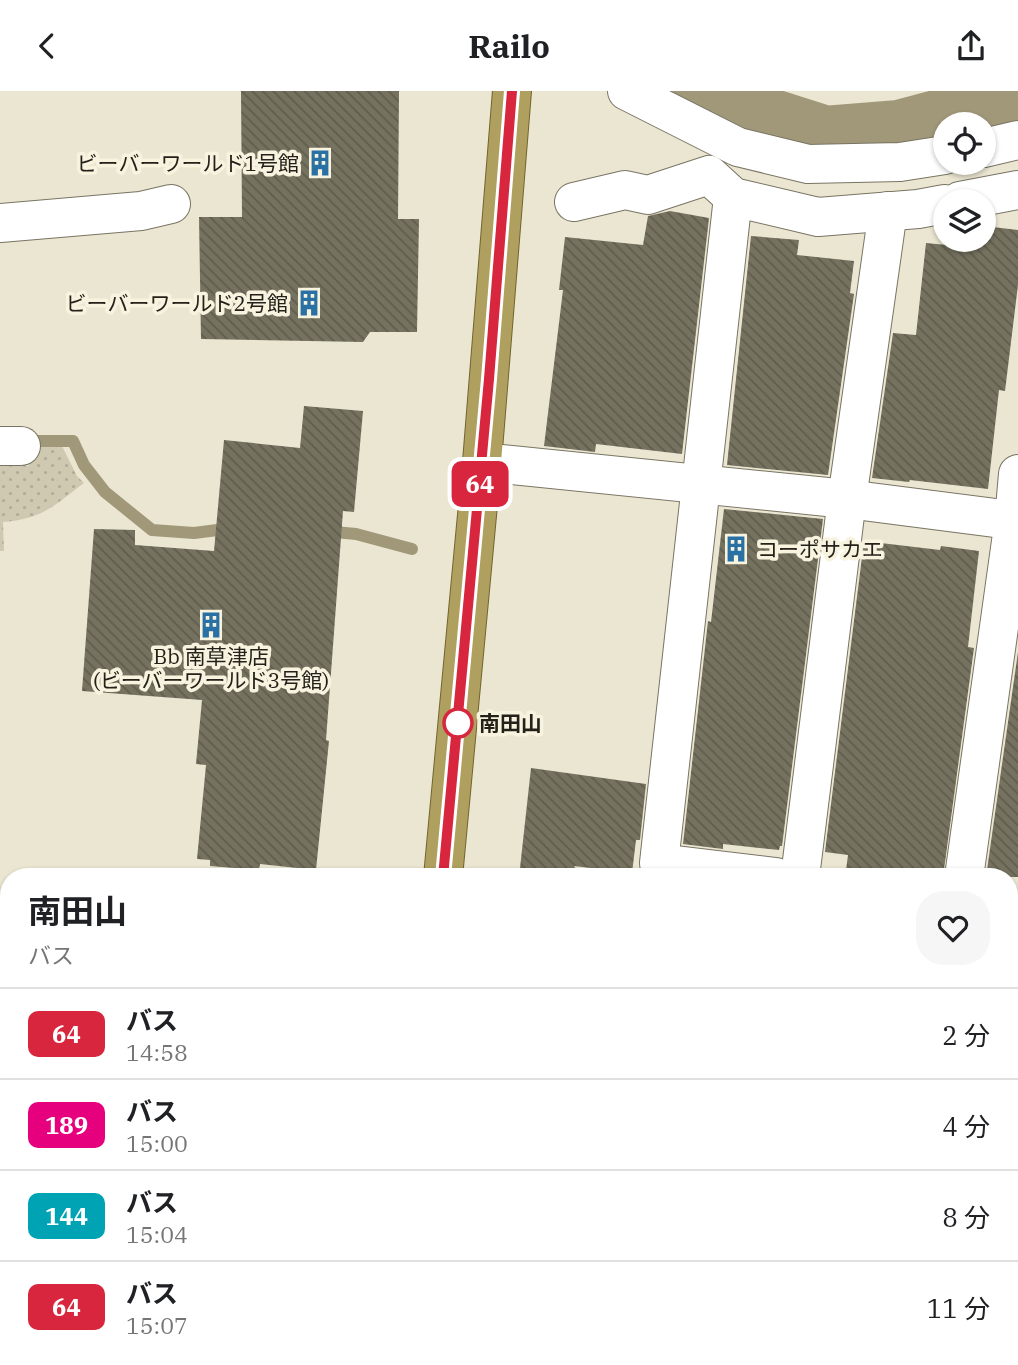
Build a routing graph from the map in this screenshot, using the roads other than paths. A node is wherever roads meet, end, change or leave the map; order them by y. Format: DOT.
graph roads {
  1 [pos="512,91"];
  2 [pos="627,91"];
  3 [pos="1018,140"];
  4 [pos="996,145"];
  5 [pos="738,147"];
  6 [pos="933,157"];
  7 [pos="625,190"];
  8 [pos="1018,190"];
  9 [pos="996,194"];
  10 [pos="733,197"];
  11 [pos="574,202"];
  12 [pos="171,204"];
  13 [pos="933,205"];
  14 [pos="888,211"];
  15 [pos="0,223"];
  16 [pos="482,462"];
  17 [pos="1018,474"];
  18 [pos="700,485"];
  19 [pos="847,499"];
  20 [pos="1016,520"];
  21 [pos="444,868"];
  22 [pos="701,868"];
  23 [pos="801,868"];
  24 [pos="965,868"];
  1 -- 16 [label="highway"];
  2 -- 5 [label="street"];
  3 -- 4 [label="street"];
  5 -- 6 [label="street"];
  5 -- 7 [label="street"];
  7 -- 10 [label="street"];
  7 -- 11 [label="street"];
  8 -- 9 [label="street"];
  10 -- 14 [label="street"];
  10 -- 18 [label="street"];
  12 -- 15 [label="street"];
  13 -- 14 [label="street"];
  14 -- 19 [label="street"];
  16 -- 18 [label="street"];
  16 -- 21 [label="highway"];
  17 -- 20 [label="street"];
  18 -- 19 [label="street"];
  18 -- 22 [label="street"];
  19 -- 20 [label="street"];
  19 -- 23 [label="street"];
  20 -- 24 [label="street"];
}
